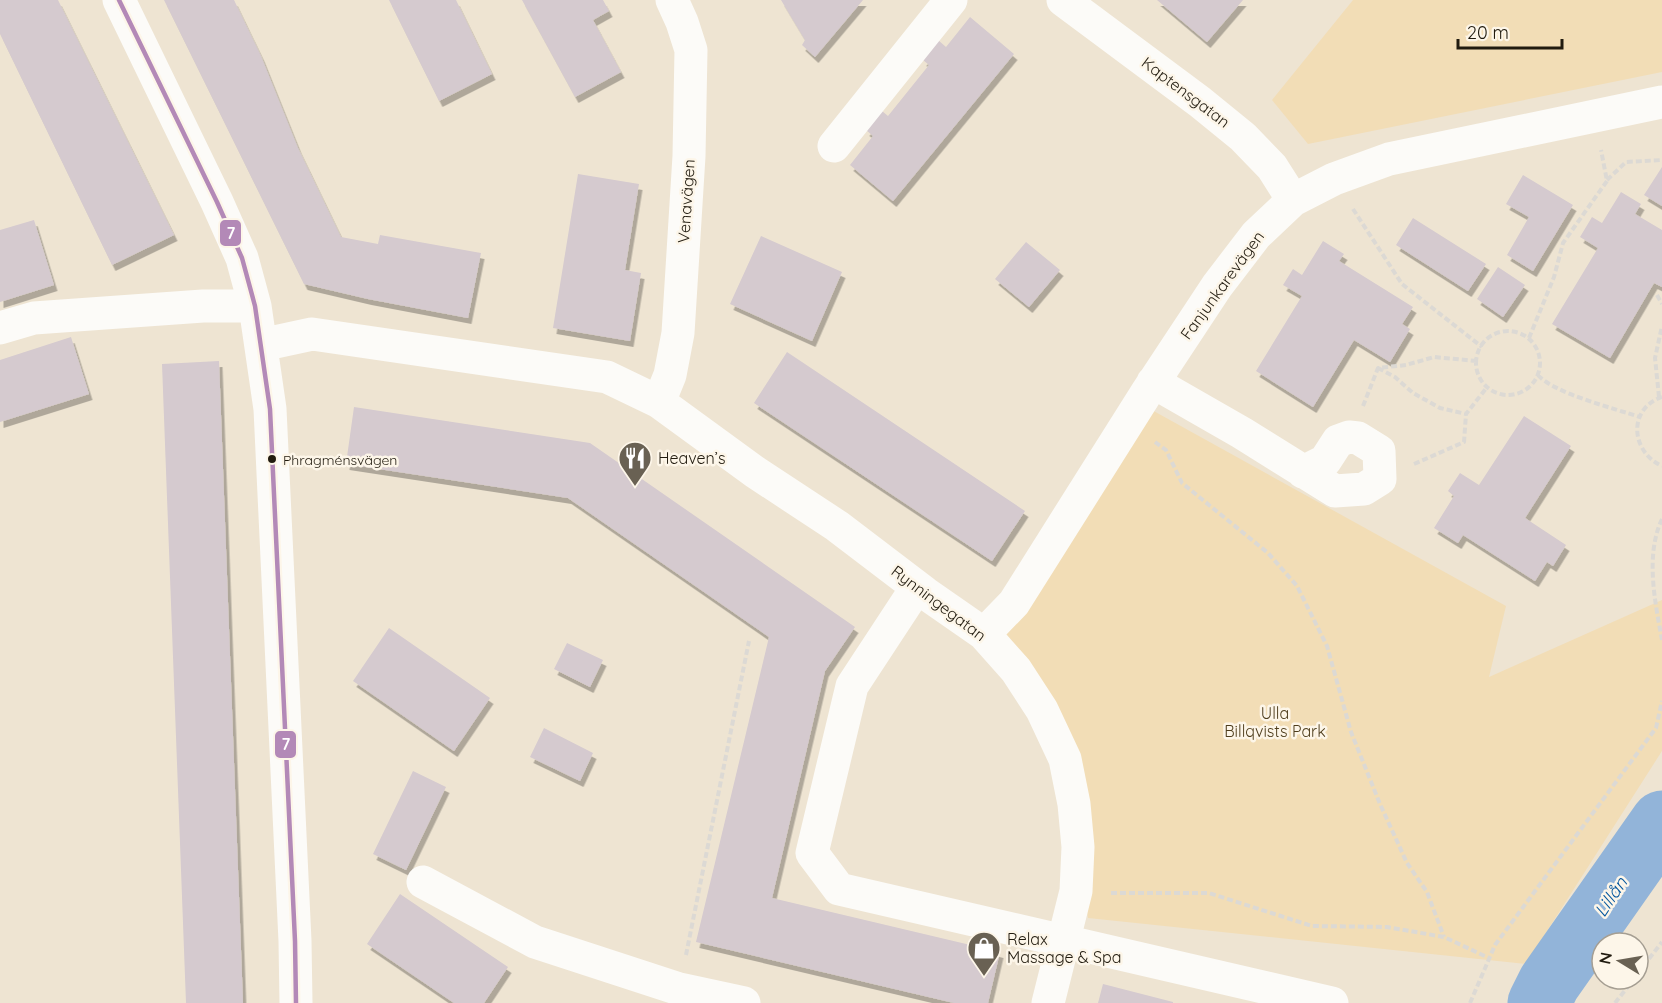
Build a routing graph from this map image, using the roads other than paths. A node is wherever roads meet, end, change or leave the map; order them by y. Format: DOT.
graph roads {
  1 [pos="119,0"];
  2 [pos="672,0"];
  3 [pos="951,0"];
  4 [pos="1063,0"];
  5 [pos="1662,102"];
  6 [pos="834,146"];
  7 [pos="1293,200"];
  8 [pos="255,306"];
  9 [pos="0,328"];
  10 [pos="261,345"];
  11 [pos="1153,382"];
  12 [pos="659,402"];
  13 [pos="1303,472"];
  14 [pos="917,586"];
  15 [pos="984,634"];
  16 [pos="423,882"];
  17 [pos="1065,941"];
  18 [pos="1221,990"];
  19 [pos="296,1003"];
  20 [pos="744,1003"];
  21 [pos="1048,1003"];
  22 [pos="1332,1003"];
  1 -- 8 [label="street"];
  2 -- 12 [label="street, Venavägen"];
  3 -- 6 [label="street"];
  4 -- 7 [label="street, Kaptensgatan"];
  5 -- 7 [label="street, Fanjunkarevägen"];
  7 -- 11 [label="street, Fanjunkarevägen"];
  8 -- 9 [label="street"];
  8 -- 10 [label="street"];
  10 -- 12 [label="street"];
  10 -- 19 [label="street"];
  11 -- 13 [label="street"];
  11 -- 15 [label="street, Fanjunkarevägen"];
  12 -- 14 [label="street, Rynningegatan"];
  13 -- 13 [label="street"];
  14 -- 15 [label="street, Rynningegatan"];
  14 -- 17 [label="street"];
  15 -- 17 [label="street, Rynningegatan"];
  16 -- 20 [label="street"];
  17 -- 18 [label="street"];
  17 -- 21 [label="street, Rynningegatan"];
  18 -- 22 [label="street"];
}
